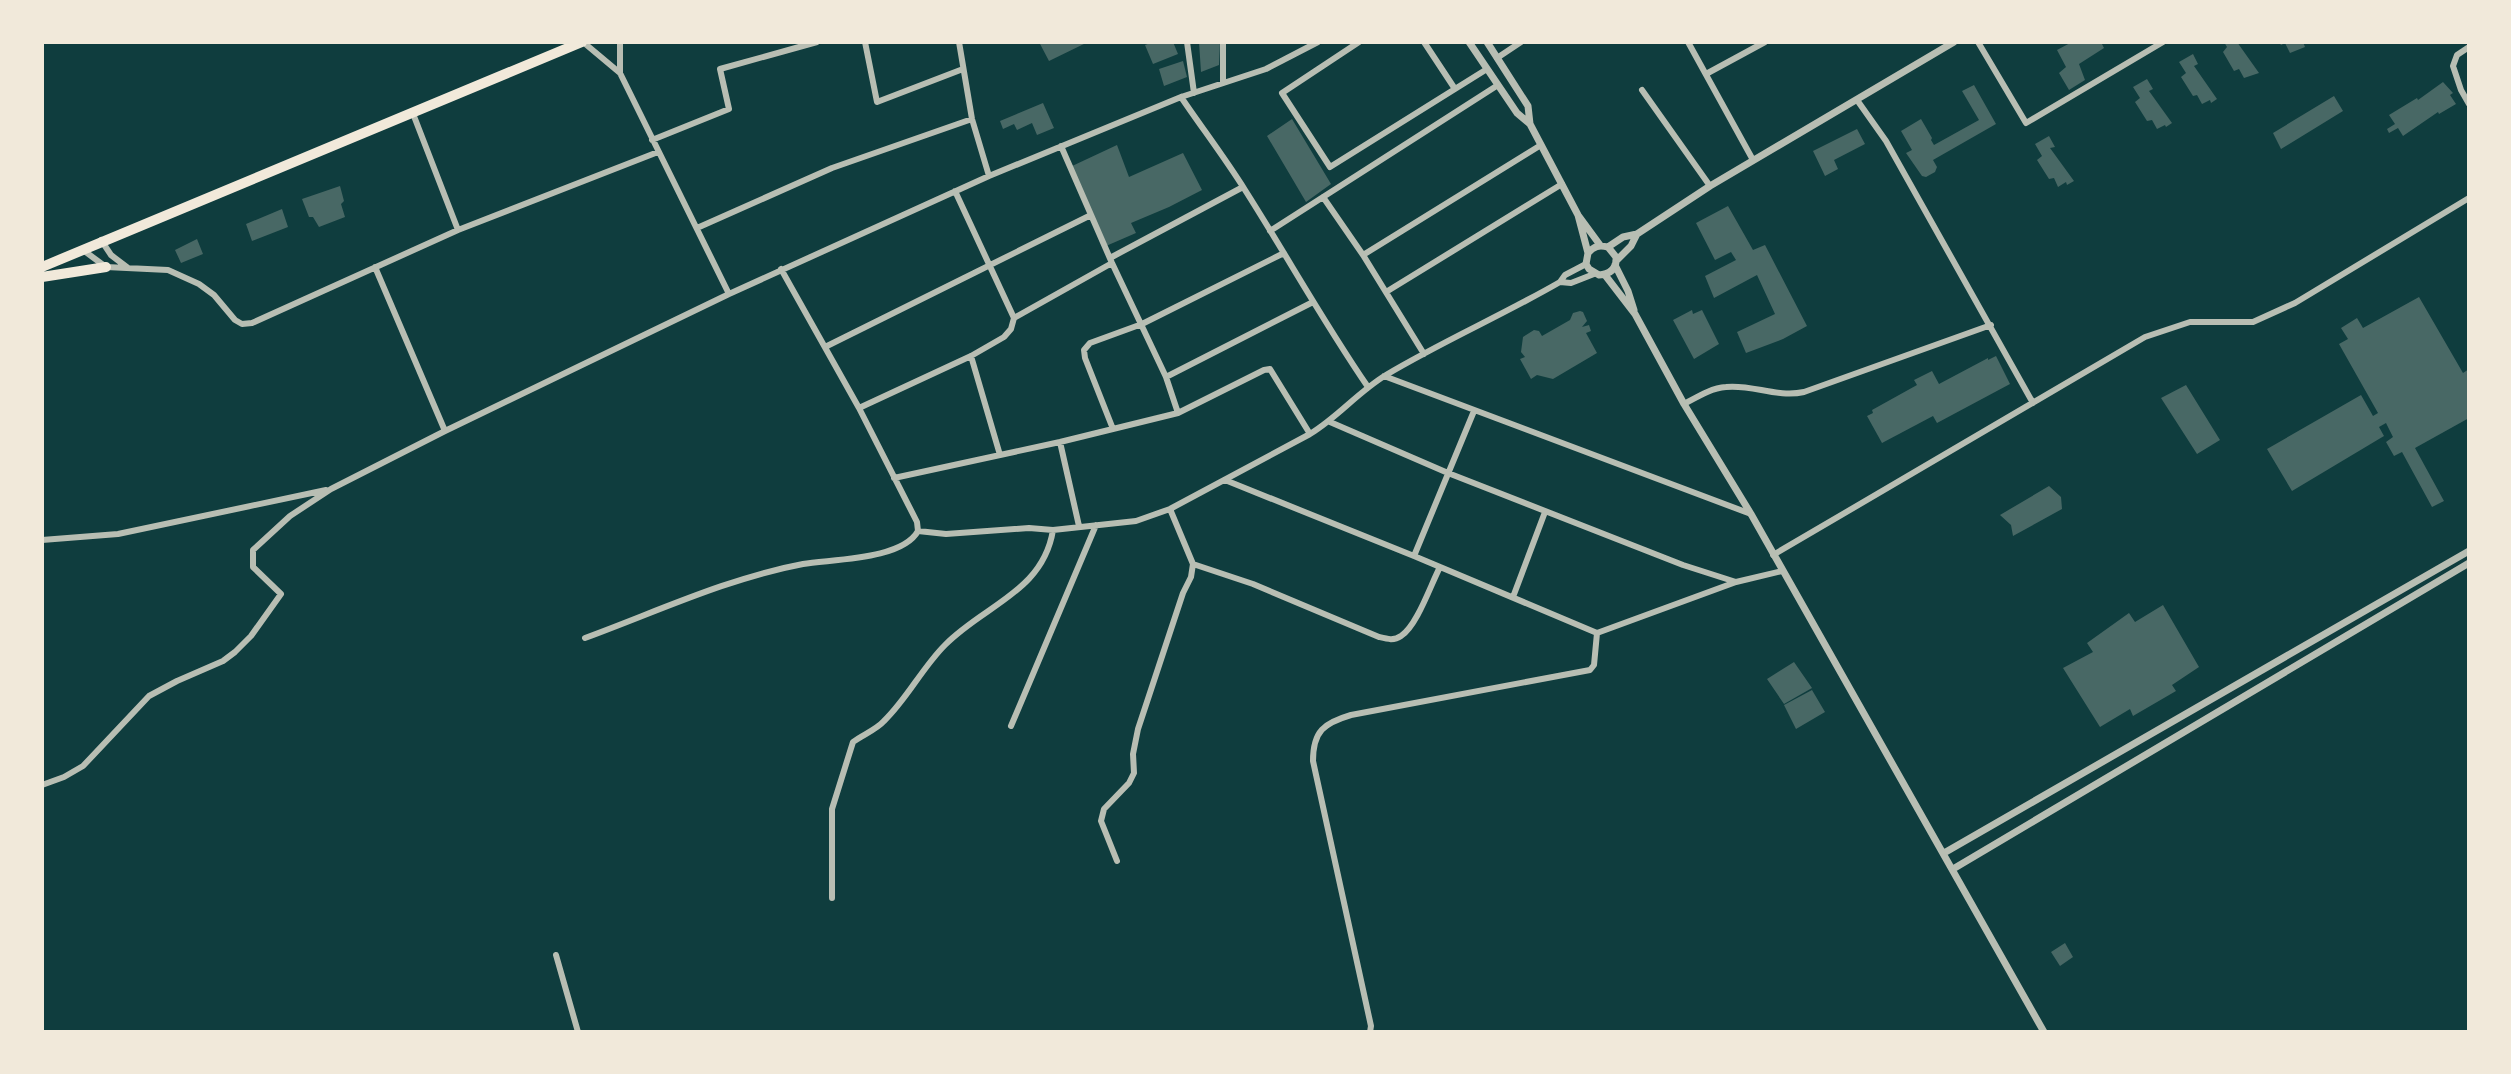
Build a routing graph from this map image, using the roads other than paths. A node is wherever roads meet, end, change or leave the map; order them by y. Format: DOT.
graph roads {
  1 [pos="583,42"];
  2 [pos="620,42"];
  3 [pos="817,42"];
  4 [pos="865,42"];
  5 [pos="959,42"];
  6 [pos="1188,42"];
  7 [pos="1223,42"];
  8 [pos="1318,42"];
  9 [pos="1359,42"];
  10 [pos="1424,42"];
  11 [pos="1469,42"];
  12 [pos="1487,42"];
  13 [pos="1521,42"];
  14 [pos="1688,42"];
  15 [pos="1765,42"];
  16 [pos="1978,42"];
  17 [pos="2163,42"];
  18 [pos="1951,43"];
  19 [pos="789,45"];
  20 [pos="2469,47"];
  21 [pos="1497,58"];
  22 [pos="963,69"];
  23 [pos="1487,69"];
  24 [pos="620,73"];
  25 [pos="1706,74"];
  26 [pos="1223,83"];
  27 [pos="1498,85"];
  28 [pos="1455,89"];
  29 [pos="1642,90"];
  30 [pos="1194,93"];
  31 [pos="1181,97"];
  32 [pos="1857,100"];
  33 [pos="2469,104"];
  34 [pos="412,111"];
  35 [pos="972,119"];
  36 [pos="1530,124"];
  37 [pos="652,140"];
  38 [pos="1541,145"];
  39 [pos="1061,146"];
  40 [pos="658,152"];
  41 [pos="1753,160"];
  42 [pos="989,176"];
  43 [pos="1562,184"];
  44 [pos="1710,186"];
  45 [pos="1243,187"];
  46 [pos="955,191"];
  47 [pos="1323,197"];
  48 [pos="2469,198"];
  49 [pos="1091,215"];
  50 [pos="1578,215"];
  51 [pos="696,228"];
  52 [pos="458,230"];
  53 [pos="1270,231"];
  54 [pos="1637,234"];
  55 [pos="101,240"];
  56 [pos="1604,246"];
  57 [pos="82,249"];
  58 [pos="1283,253"];
  59 [pos="1588,253"];
  60 [pos="1363,255"];
  61 [pos="1111,261"];
  62 [pos="1616,263"];
  63 [pos="1586,264"];
  64 [pos="990,266"];
  65 [pos="42,267"];
  66 [pos="106,267"];
  67 [pos="375,267"];
  68 [pos="128,268"];
  69 [pos="781,269"];
  70 [pos="1594,274"];
  71 [pos="1605,275"];
  72 [pos="42,277"];
  73 [pos="1560,282"];
  74 [pos="1386,292"];
  75 [pos="729,294"];
  76 [pos="1312,303"];
  77 [pos="1635,314"];
  78 [pos="1014,318"];
  79 [pos="1142,324"];
  80 [pos="1991,325"];
  81 [pos="825,347"];
  82 [pos="1424,354"];
  83 [pos="971,356"];
  84 [pos="1384,376"];
  85 [pos="1166,377"];
  86 [pos="1368,387"];
  87 [pos="2033,403"];
  88 [pos="1684,404"];
  89 [pos="859,408"];
  90 [pos="1474,411"];
  91 [pos="1178,413"];
  92 [pos="1330,422"];
  93 [pos="1113,429"];
  94 [pos="445,431"];
  95 [pos="1310,434"];
  96 [pos="1059,442"];
  97 [pos="1000,455"];
  98 [pos="1448,473"];
  99 [pos="894,478"];
  100 [pos="1225,480"];
  101 [pos="331,489"];
  102 [pos="1170,509"];
  103 [pos="1545,512"];
  104 [pos="1751,514"];
  105 [pos="1096,525"];
  106 [pos="1079,527"];
  107 [pos="1053,530"];
  108 [pos="918,531"];
  109 [pos="42,540"];
  110 [pos="2469,551"];
  111 [pos="1773,555"];
  112 [pos="1414,556"];
  113 [pos="2469,563"];
  114 [pos="1193,564"];
  115 [pos="1440,566"];
  116 [pos="1782,571"];
  117 [pos="1736,582"];
  118 [pos="1513,597"];
  119 [pos="1597,633"];
  120 [pos="585,638"];
  121 [pos="1011,726"];
  122 [pos="42,785"];
  123 [pos="1944,853"];
  124 [pos="1117,861"];
  125 [pos="1953,869"];
  126 [pos="832,898"];
  127 [pos="556,955"];
  128 [pos="578,1032"];
  129 [pos="1370,1032"];
  130 [pos="2044,1032"];
  1 -- 24 [label="street"];
  1 -- 34 [label="highway"];
  2 -- 24 [label="street"];
  3 -- 19 [label="street"];
  4 -- 22 [label="street"];
  5 -- 22 [label="street"];
  6 -- 30 [label="street"];
  7 -- 26 [label="street"];
  8 -- 26 [label="street"];
  9 -- 28 [label="street"];
  10 -- 28 [label="street"];
  11 -- 23 [label="street"];
  12 -- 21 [label="street"];
  13 -- 21 [label="street"];
  14 -- 25 [label="street"];
  15 -- 25 [label="street"];
  16 -- 17 [label="street"];
  18 -- 32 [label="street"];
  19 -- 37 [label="street"];
  20 -- 33 [label="street"];
  21 -- 36 [label="street"];
  22 -- 35 [label="street"];
  23 -- 27 [label="street"];
  23 -- 28 [label="street"];
  24 -- 37 [label="street"];
  25 -- 41 [label="street"];
  26 -- 30 [label="street"];
  27 -- 36 [label="street"];
  27 -- 47 [label="street"];
  29 -- 44 [label="street"];
  30 -- 31 [label="street"];
  31 -- 39 [label="street"];
  31 -- 45 [label="street"];
  32 -- 41 [label="street"];
  32 -- 80 [label="street"];
  34 -- 52 [label="street"];
  34 -- 55 [label="highway"];
  35 -- 42 [label="street"];
  35 -- 51 [label="street"];
  36 -- 38 [label="street"];
  37 -- 40 [label="street"];
  38 -- 43 [label="street"];
  38 -- 60 [label="street"];
  39 -- 42 [label="street"];
  39 -- 49 [label="street"];
  40 -- 51 [label="street"];
  40 -- 52 [label="street"];
  41 -- 44 [label="street"];
  42 -- 46 [label="street"];
  43 -- 50 [label="street"];
  43 -- 74 [label="street"];
  44 -- 54 [label="street"];
  45 -- 53 [label="street"];
  45 -- 61 [label="street"];
  46 -- 64 [label="street"];
  46 -- 69 [label="street"];
  47 -- 53 [label="street"];
  47 -- 60 [label="street"];
  48 -- 87 [label="street"];
  49 -- 61 [label="street"];
  49 -- 64 [label="street"];
  50 -- 56 [label="street"];
  50 -- 59 [label="street"];
  51 -- 75 [label="street"];
  52 -- 67 [label="street"];
  53 -- 58 [label="street"];
  54 -- 56 [label="street"];
  54 -- 62 [label="street"];
  55 -- 57 [label="highway"];
  55 -- 68 [label="street"];
  56 -- 59 [label="street"];
  56 -- 62 [label="street"];
  57 -- 65 [label="highway"];
  57 -- 66 [label="street"];
  58 -- 76 [label="street"];
  58 -- 79 [label="street"];
  59 -- 63 [label="street"];
  60 -- 74 [label="street"];
  61 -- 78 [label="street"];
  61 -- 79 [label="street"];
  62 -- 71 [label="street"];
  62 -- 77 [label="street"];
  63 -- 70 [label="street"];
  63 -- 73 [label="street"];
  64 -- 78 [label="street"];
  64 -- 81 [label="street"];
  66 -- 68 [label="street"];
  66 -- 72 [label="highway"];
  67 -- 68 [label="street"];
  67 -- 94 [label="street"];
  69 -- 75 [label="street"];
  69 -- 81 [label="street"];
  70 -- 71 [label="street"];
  70 -- 73 [label="street"];
  71 -- 77 [label="street"];
  73 -- 82 [label="street"];
  74 -- 82 [label="street"];
  75 -- 94 [label="street"];
  76 -- 85 [label="street"];
  76 -- 86 [label="street"];
  77 -- 88 [label="street"];
  78 -- 83 [label="street"];
  79 -- 85 [label="street"];
  79 -- 93 [label="street"];
  80 -- 87 [label="street"];
  80 -- 88 [label="street"];
  81 -- 89 [label="street"];
  82 -- 84 [label="street"];
  83 -- 89 [label="street"];
  83 -- 97 [label="street"];
  84 -- 86 [label="street"];
  84 -- 90 [label="street"];
  85 -- 91 [label="street"];
  86 -- 92 [label="street"];
  87 -- 111 [label="street"];
  88 -- 104 [label="street"];
  89 -- 99 [label="street"];
  90 -- 98 [label="street"];
  90 -- 104 [label="street"];
  91 -- 93 [label="street"];
  91 -- 95 [label="street"];
  92 -- 95 [label="street"];
  92 -- 98 [label="street"];
  93 -- 96 [label="street"];
  94 -- 101 [label="street"];
  95 -- 100 [label="street"];
  96 -- 97 [label="street"];
  96 -- 106 [label="street"];
  97 -- 99 [label="street"];
  98 -- 103 [label="street"];
  98 -- 112 [label="street"];
  99 -- 108 [label="street"];
  100 -- 102 [label="street"];
  100 -- 112 [label="street"];
  101 -- 109 [label="street"];
  101 -- 122 [label="street"];
  102 -- 105 [label="street"];
  102 -- 114 [label="street"];
  103 -- 117 [label="street"];
  103 -- 118 [label="street"];
  104 -- 111 [label="street"];
  105 -- 106 [label="street"];
  105 -- 121 [label="street"];
  106 -- 107 [label="street"];
  107 -- 108 [label="street"];
  107 -- 126 [label="street"];
  108 -- 120 [label="street"];
  110 -- 123 [label="street"];
  111 -- 116 [label="street"];
  112 -- 115 [label="street"];
  113 -- 125 [label="street"];
  114 -- 115 [label="street"];
  114 -- 124 [label="street"];
  115 -- 118 [label="street"];
  116 -- 117 [label="street"];
  116 -- 123 [label="street"];
  117 -- 119 [label="street"];
  118 -- 119 [label="street"];
  119 -- 129 [label="street"];
  123 -- 125 [label="street"];
  125 -- 130 [label="street"];
  127 -- 128 [label="street"];
}
